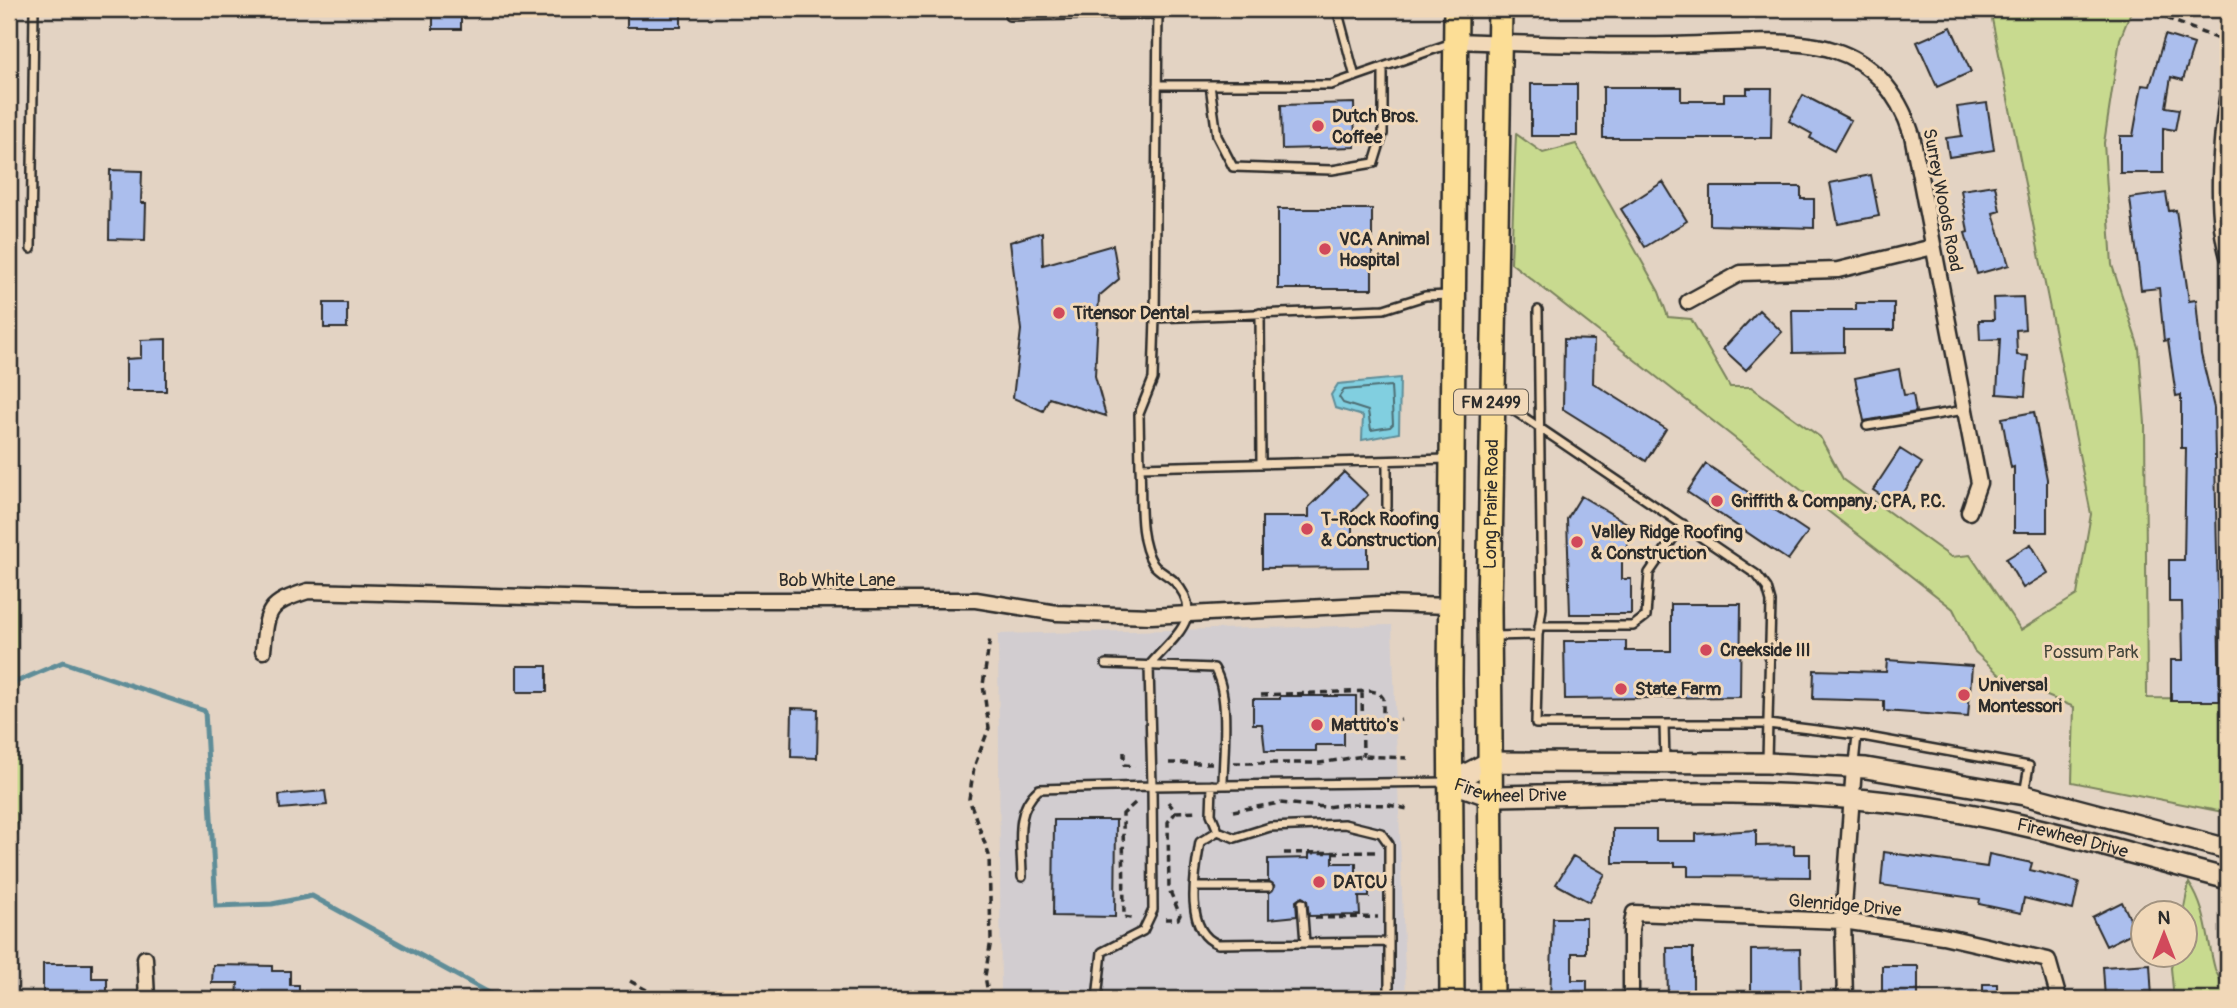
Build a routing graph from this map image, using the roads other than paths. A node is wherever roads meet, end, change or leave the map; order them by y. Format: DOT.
graph roads {
  1 [pos="34,9"];
  2 [pos="1337,9"];
  3 [pos="1456,9"];
  4 [pos="1500,9"];
  5 [pos="1158,11"];
  6 [pos="1009,16"];
  7 [pos="1456,41"];
  8 [pos="1499,43"];
  9 [pos="1383,67"];
  10 [pos="1356,77"];
  11 [pos="1157,85"];
  12 [pos="1210,85"];
  13 [pos="2228,92"];
  14 [pos="1933,247"];
  15 [pos="31,250"];
  16 [pos="2228,256"];
  17 [pos="1454,295"];
  18 [pos="1688,302"];
  19 [pos="1538,310"];
  20 [pos="1260,313"];
  21 [pos="1155,318"];
  22 [pos="1491,395"];
  23 [pos="1965,410"];
  24 [pos="1538,426"];
  25 [pos="1867,426"];
  26 [pos="1452,459"];
  27 [pos="1387,461"];
  28 [pos="1261,464"];
  29 [pos="1140,467"];
  30 [pos="1387,507"];
  31 [pos="1969,512"];
  32 [pos="1683,524"];
  33 [pos="1451,606"];
  34 [pos="1189,614"];
  35 [pos="1539,626"];
  36 [pos="1538,635"];
  37 [pos="1489,636"];
  38 [pos="262,651"];
  39 [pos="1106,664"];
  40 [pos="1149,666"];
  41 [pos="1664,724"];
  42 [pos="1768,724"];
  43 [pos="1857,735"];
  44 [pos="1489,762"];
  45 [pos="1665,762"];
  46 [pos="1767,763"];
  47 [pos="1854,767"];
  48 [pos="1451,782"];
  49 [pos="1212,785"];
  50 [pos="1223,785"];
  51 [pos="1152,786"];
  52 [pos="2024,795"];
  53 [pos="1490,796"];
  54 [pos="1853,799"];
  55 [pos="1218,831"];
  56 [pos="2228,849"];
  57 [pos="1022,877"];
  58 [pos="2228,879"];
  59 [pos="1196,887"];
  60 [pos="1269,887"];
  61 [pos="1302,903"];
  62 [pos="1843,921"];
  63 [pos="1388,942"];
  64 [pos="1306,943"];
  65 [pos="145,958"];
  66 [pos="147,999"];
  67 [pos="1097,999"];
  68 [pos="1389,999"];
  69 [pos="1452,999"];
  70 [pos="1492,999"];
  71 [pos="1631,999"];
  72 [pos="1845,999"];
  73 [pos="2059,999"];
  1 -- 15 [label="lane"];
  2 -- 10 [label="lane"];
  3 -- 7 [label="main road, FM 2499"];
  4 -- 8 [label="main road, Long Prairie Road / FM 2499"];
  5 -- 6 [label="lane"];
  5 -- 11 [label="lane"];
  7 -- 8 [label="street, Surrey Woods Road"];
  7 -- 9 [label="lane"];
  7 -- 17 [label="main road, FM 2499"];
  8 -- 14 [label="street, Surrey Woods Road"];
  8 -- 22 [label="main road, Long Prairie Road / FM 2499"];
  9 -- 10 [label="lane"];
  9 -- 12 [label="lane"];
  10 -- 12 [label="lane"];
  11 -- 12 [label="lane"];
  11 -- 21 [label="lane"];
  13 -- 16 [label="street"];
  14 -- 18 [label="street"];
  14 -- 23 [label="street, Surrey Woods Road"];
  17 -- 20 [label="lane"];
  17 -- 26 [label="main road, FM 2499"];
  19 -- 24 [label="lane"];
  20 -- 21 [label="lane"];
  20 -- 28 [label="lane"];
  21 -- 29 [label="lane"];
  22 -- 24 [label="lane"];
  22 -- 37 [label="main road, Long Prairie Road / FM 2499"];
  23 -- 25 [label="lane"];
  23 -- 31 [label="street, Surrey Woods Road"];
  24 -- 32 [label="lane"];
  24 -- 35 [label="lane"];
  26 -- 27 [label="lane"];
  26 -- 33 [label="main road, FM 2499"];
  27 -- 28 [label="lane"];
  27 -- 30 [label="lane"];
  28 -- 29 [label="lane"];
  29 -- 34 [label="lane"];
  32 -- 35 [label="lane"];
  32 -- 42 [label="lane"];
  33 -- 34 [label="street, Bob White Lane"];
  33 -- 48 [label="main road, FM 2499"];
  34 -- 38 [label="street, Bob White Lane"];
  34 -- 40 [label="lane"];
  35 -- 36 [label="lane"];
  36 -- 37 [label="lane"];
  36 -- 41 [label="lane"];
  37 -- 44 [label="main road, Long Prairie Road / FM 2499"];
  39 -- 40 [label="lane"];
  40 -- 50 [label="lane"];
  40 -- 51 [label="lane"];
  41 -- 42 [label="lane"];
  41 -- 45 [label="lane"];
  42 -- 43 [label="lane"];
  42 -- 46 [label="lane"];
  43 -- 47 [label="lane"];
  43 -- 52 [label="lane"];
  44 -- 45 [label="street, Firewheel Drive"];
  44 -- 48 [label="street, Firewheel Drive"];
  44 -- 53 [label="main road, Long Prairie Road / FM 2499"];
  45 -- 46 [label="street, Firewheel Drive"];
  46 -- 47 [label="street, Firewheel Drive"];
  47 -- 52 [label="street, Firewheel Drive"];
  47 -- 54 [label="street"];
  48 -- 50 [label="lane"];
  48 -- 53 [label="street, Firewheel Drive"];
  48 -- 69 [label="main road, FM 2499"];
  49 -- 50 [label="lane"];
  49 -- 51 [label="lane"];
  49 -- 55 [label="lane"];
  51 -- 57 [label="lane"];
  51 -- 67 [label="lane"];
  52 -- 56 [label="street, Firewheel Drive"];
  53 -- 54 [label="street, Firewheel Drive"];
  53 -- 70 [label="main road, Long Prairie Road / FM 2499"];
  54 -- 58 [label="street, Firewheel Drive"];
  54 -- 62 [label="street"];
  55 -- 59 [label="lane"];
  55 -- 63 [label="lane"];
  59 -- 60 [label="lane"];
  59 -- 64 [label="lane"];
  61 -- 64 [label="lane"];
  62 -- 71 [label="street, Glenridge Drive"];
  62 -- 72 [label="street"];
  62 -- 73 [label="street, Glenridge Drive"];
  63 -- 64 [label="lane"];
  63 -- 68 [label="lane"];
  65 -- 66 [label="street"];
}
